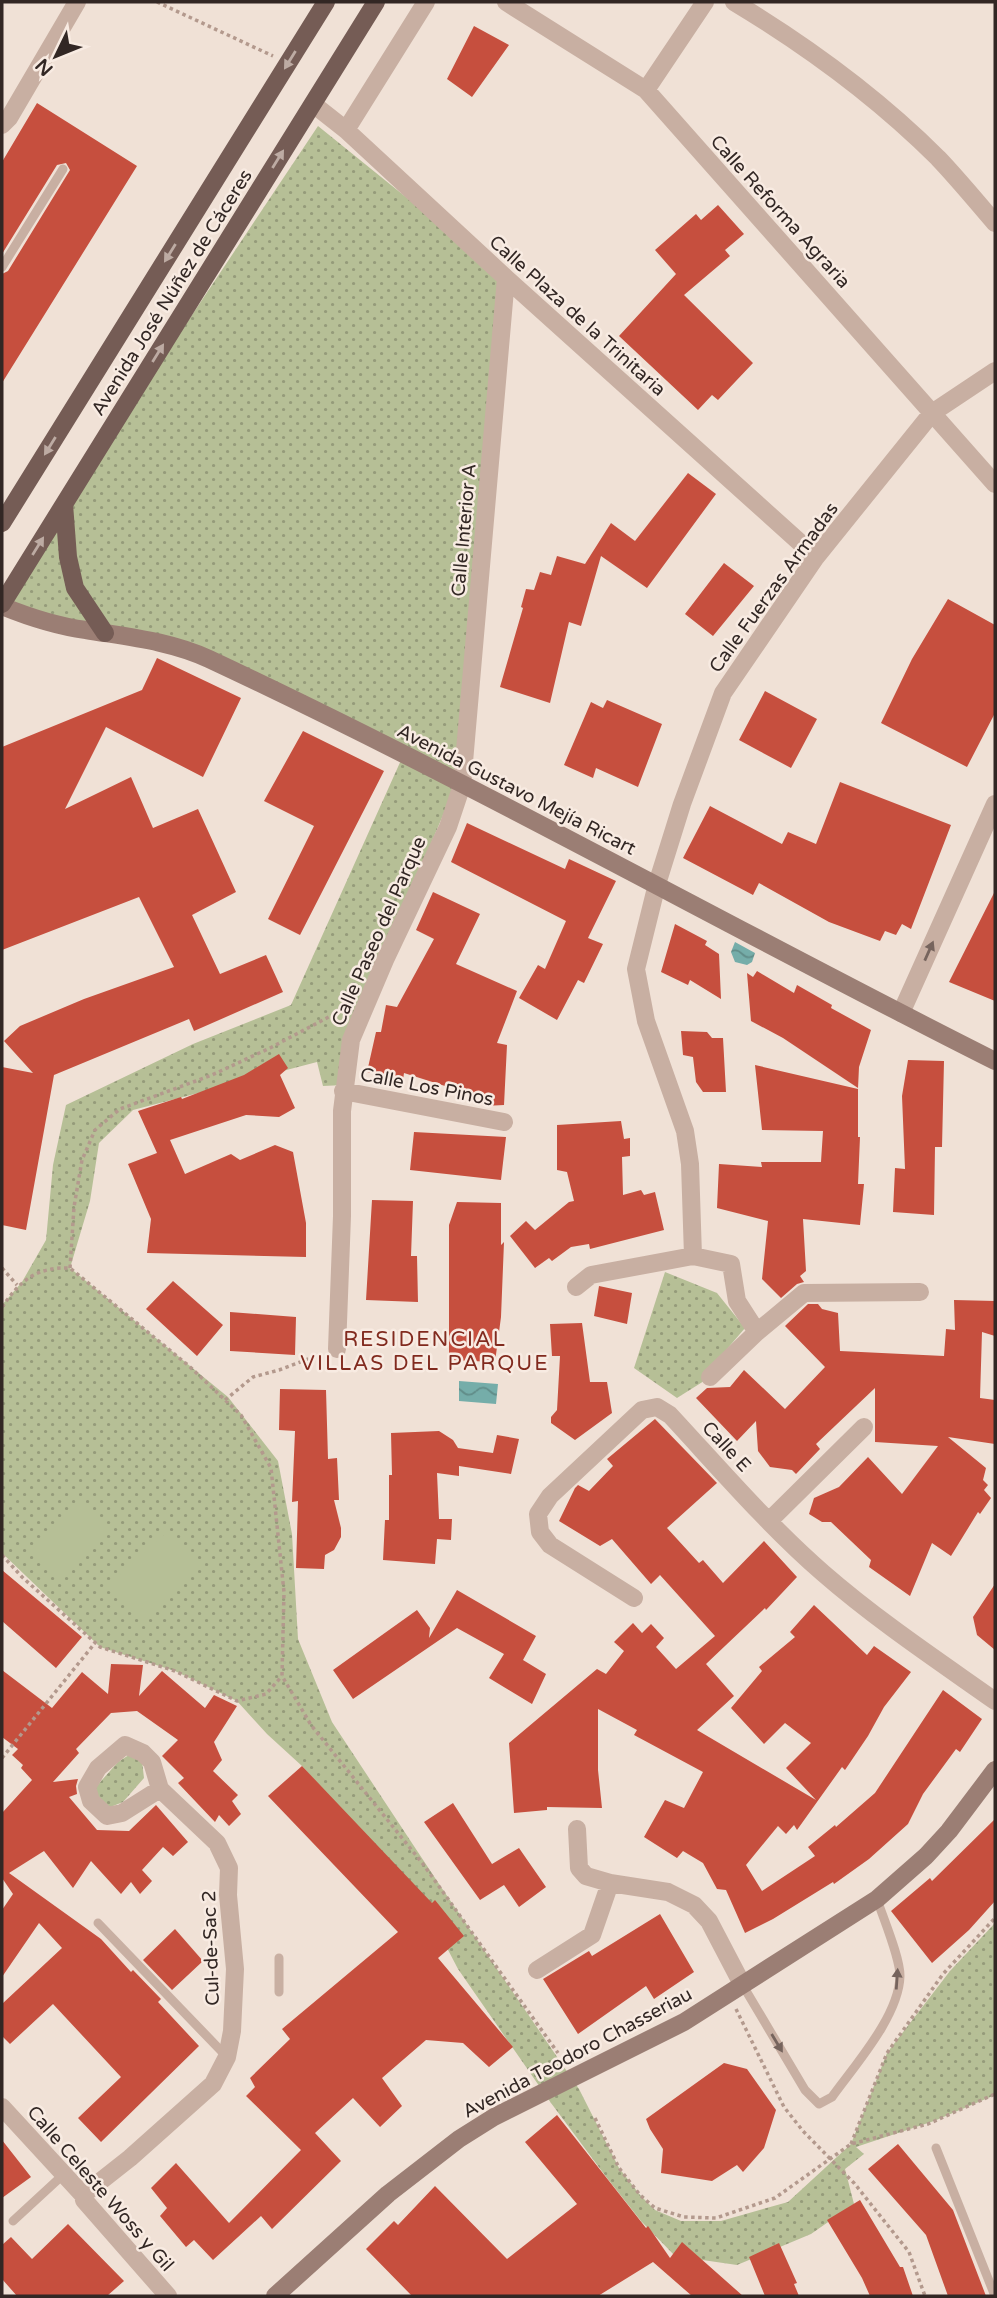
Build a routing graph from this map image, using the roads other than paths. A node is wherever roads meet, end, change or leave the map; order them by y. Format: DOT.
graph roads {
  1 [pos="77,2"];
  2 [pos="326,2"];
  3 [pos="376,2"];
  4 [pos="426,2"];
  5 [pos="506,2"];
  6 [pos="705,2"];
  7 [pos="734,2"];
  8 [pos="646,90"];
  9 [pos="313,104"];
  10 [pos="2,125"];
  11 [pos="346,130"];
  12 [pos="63,169"];
  13 [pos="995,223"];
  14 [pos="2,267"];
  15 [pos="506,278"];
  16 [pos="995,371"];
  17 [pos="932,413"];
  18 [pos="995,484"];
  19 [pos="64,503"];
  20 [pos="2,523"];
  21 [pos="816,558"];
  22 [pos="2,605"];
  23 [pos="105,633"];
  24 [pos="460,783"];
  25 [pos="995,804"];
  26 [pos="657,884"];
  27 [pos="361,1002"];
  28 [pos="901,1013"];
  29 [pos="995,1061"];
  30 [pos="343,1091"];
  31 [pos="505,1122"];
  32 [pos="693,1256"];
  33 [pos="576,1287"];
  34 [pos="920,1292"];
  35 [pos="757,1332"];
  36 [pos="337,1349"];
  37 [pos="710,1377"];
  38 [pos="864,1427"];
  39 [pos="769,1521"];
  40 [pos="634,1598"];
  41 [pos="995,1700"];
  42 [pos="995,1770"];
  43 [pos="160,1789"];
  44 [pos="577,1829"];
  45 [pos="610,1883"];
  46 [pos="877,1899"];
  47 [pos="97,1923"];
  48 [pos="279,1958"];
  49 [pos="537,1970"];
  50 [pos="735,1989"];
  51 [pos="279,1992"];
  52 [pos="227,2057"];
  53 [pos="2,2107"];
  54 [pos="936,2148"];
  55 [pos="64,2174"];
  56 [pos="83,2195"];
  57 [pos="13,2221"];
  58 [pos="168,2296"];
  59 [pos="275,2296"];
  60 [pos="995,2296"];
  1 -- 10 [label="street"];
  2 -- 20 [label="main road, Avenida José Núñez de Cáceres, one-way"];
  3 -- 9 [label="main road, Avenida José Núñez de Cáceres"];
  4 -- 11 [label="street"];
  5 -- 8 [label="street, Calle Reforma Agraria"];
  6 -- 8 [label="street"];
  7 -- 13 [label="street"];
  8 -- 17 [label="street, Calle Reforma Agraria"];
  9 -- 11 [label="street, Calle Plaza de la Trinitaria"];
  19 -- 9 [label="main road, Avenida José Núñez de Cáceres, one-way"];
  11 -- 15 [label="street, Calle Plaza de la Trinitaria"];
  12 -- 14 [label="lane"];
  15 -- 21 [label="street, Calle Plaza de la Trinitaria"];
  15 -- 24 [label="street, Calle Interior A"];
  16 -- 17 [label="street, Calle Fuerzas Armadas"];
  17 -- 18 [label="street, Calle Reforma Agraria"];
  17 -- 21 [label="street, Calle Fuerzas Armadas"];
  22 -- 19 [label="main road, Avenida José Núñez de Cáceres, one-way"];
  19 -- 23 [label="main road"];
  21 -- 26 [label="street, Calle Fuerzas Armadas"];
  22 -- 23 [label="street, Avenida Gustavo Mejía Ricart"];
  23 -- 24 [label="street, Avenida Gustavo Mejía Ricart"];
  24 -- 26 [label="street, Avenida Gustavo Mejía Ricart"];
  24 -- 27 [label="street"];
  24 -- 30 [label="street, Calle Paseo del Parque"];
  28 -- 25 [label="street, one-way"];
  26 -- 28 [label="street, Avenida Gustavo Mejía Ricart"];
  26 -- 32 [label="street, Calle Fuerzas Armadas"];
  28 -- 29 [label="street, Avenida Gustavo Mejía Ricart"];
  30 -- 31 [label="street, Calle Los Pinos"];
  30 -- 36 [label="street, Calle Paseo del Parque"];
  32 -- 33 [label="street"];
  32 -- 35 [label="street"];
  34 -- 35 [label="street"];
  35 -- 37 [label="street"];
  38 -- 39 [label="street"];
  39 -- 40 [label="street, Calle E"];
  39 -- 41 [label="street, Calle E"];
  42 -- 46 [label="street, Avenida Teodoro Chasseriau"];
  43 -- 52 [label="street, Cul-de-Sac 2"];
  44 -- 45 [label="street"];
  45 -- 49 [label="street"];
  45 -- 50 [label="street"];
  46 -- 50 [label="street, Avenida Teodoro Chasseriau"];
  50 -- 46 [label="lane, one-way"];
  47 -- 52 [label="lane"];
  48 -- 51 [label="lane"];
  50 -- 59 [label="street, Avenida Teodoro Chasseriau"];
  52 -- 56 [label="street, Cul-de-Sac 2"];
  53 -- 55 [label="street, Calle Celeste Woss y Gil"];
  54 -- 60 [label="lane"];
  55 -- 56 [label="street, Calle Celeste Woss y Gil"];
  55 -- 57 [label="lane"];
  56 -- 58 [label="street, Calle Celeste Woss y Gil"];
}
